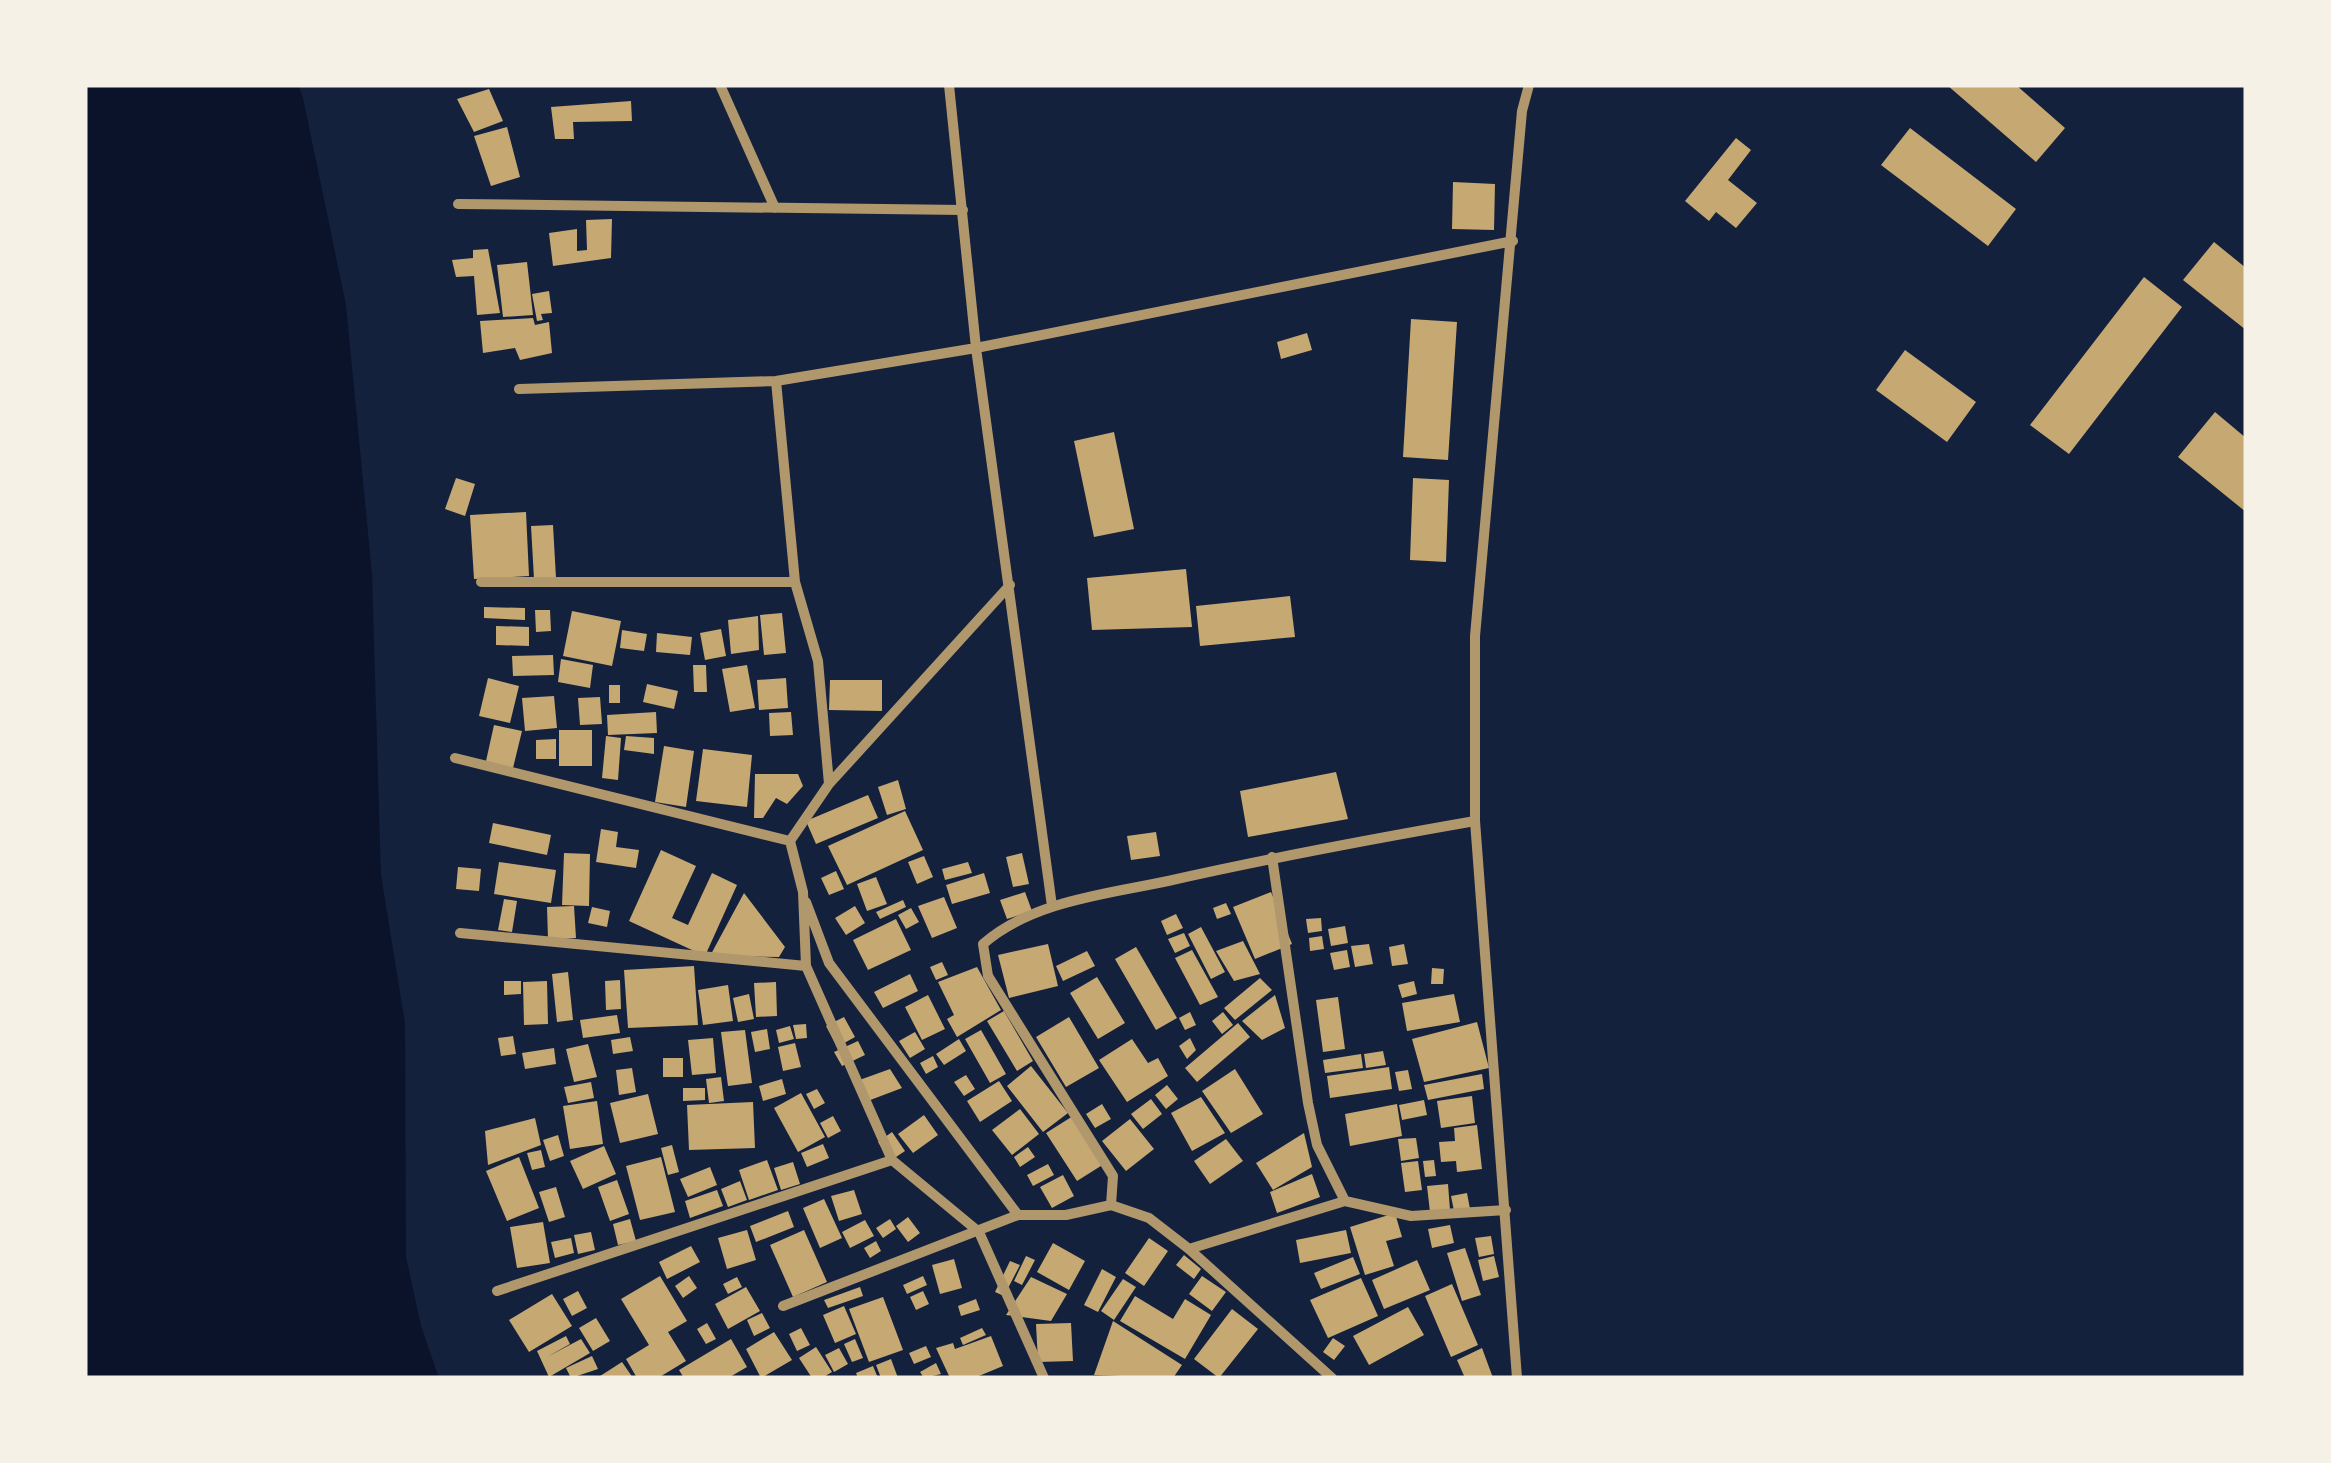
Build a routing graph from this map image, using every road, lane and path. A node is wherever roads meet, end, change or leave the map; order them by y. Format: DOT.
graph roads {
  1 [pos="720,85"];
  2 [pos="949,85"];
  3 [pos="1529,85"];
  4 [pos="458,204"];
  5 [pos="775,208"];
  6 [pos="963,210"];
  7 [pos="1513,240"];
  8 [pos="976,348"];
  9 [pos="776,381"];
  10 [pos="519,389"];
  11 [pos="481,582"];
  12 [pos="795,582"];
  13 [pos="1010,585"];
  14 [pos="455,758"];
  15 [pos="828,784"];
  16 [pos="1474,821"];
  17 [pos="790,841"];
  18 [pos="1272,858"];
  19 [pos="803,892"];
  20 [pos="1052,906"];
  21 [pos="460,933"];
  22 [pos="806,966"];
  23 [pos="892,1160"];
  24 [pos="1345,1202"];
  25 [pos="1112,1205"];
  26 [pos="1506,1210"];
  27 [pos="1018,1215"];
  28 [pos="978,1232"];
  29 [pos="1189,1248"];
  30 [pos="498,1291"];
  31 [pos="783,1306"];
  32 [pos="1044,1378"];
  33 [pos="1332,1378"];
  34 [pos="1517,1378"];
  1 -- 5 [label="street"];
  2 -- 6 [label="street"];
  3 -- 7 [label="street"];
  4 -- 5 [label="street"];
  5 -- 6 [label="street"];
  6 -- 8 [label="street"];
  7 -- 8 [label="street"];
  7 -- 16 [label="street"];
  8 -- 9 [label="street"];
  8 -- 13 [label="street"];
  9 -- 10 [label="street"];
  9 -- 12 [label="street"];
  11 -- 12 [label="street"];
  12 -- 15 [label="street"];
  13 -- 15 [label="street"];
  13 -- 20 [label="street"];
  14 -- 17 [label="street"];
  15 -- 17 [label="street"];
  16 -- 18 [label="street"];
  16 -- 26 [label="street"];
  17 -- 19 [label="street"];
  18 -- 20 [label="street"];
  18 -- 24 [label="street"];
  19 -- 22 [label="street"];
  19 -- 27 [label="street"];
  20 -- 25 [label="street"];
  21 -- 22 [label="street"];
  22 -- 23 [label="street"];
  23 -- 28 [label="street"];
  23 -- 30 [label="street"];
  24 -- 26 [label="street"];
  24 -- 29 [label="street"];
  25 -- 27 [label="street"];
  25 -- 29 [label="street"];
  26 -- 34 [label="street"];
  27 -- 28 [label="street"];
  28 -- 31 [label="street"];
  28 -- 32 [label="street"];
  29 -- 33 [label="street"];
}
